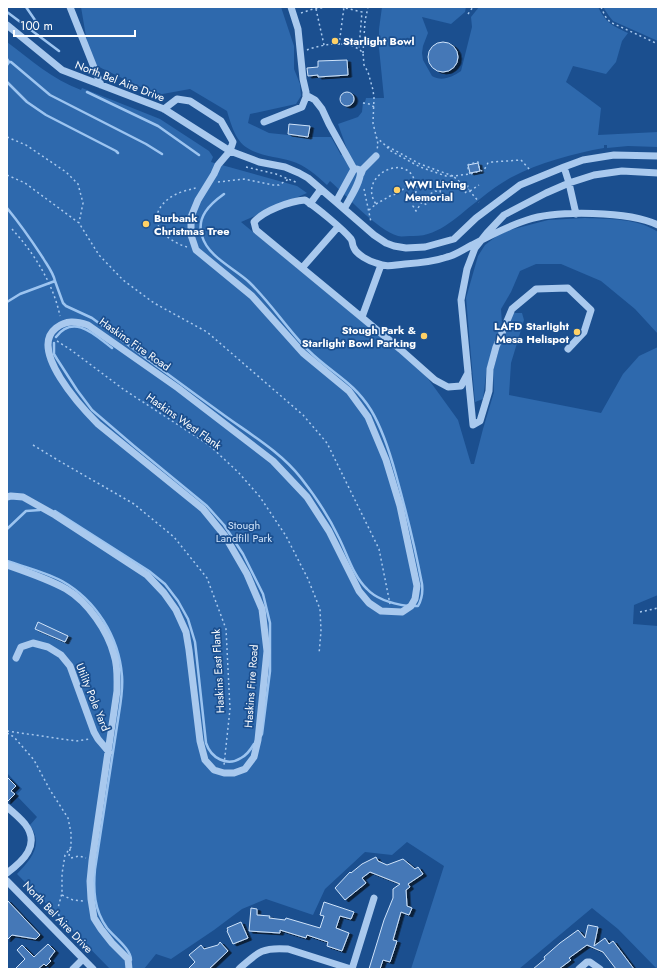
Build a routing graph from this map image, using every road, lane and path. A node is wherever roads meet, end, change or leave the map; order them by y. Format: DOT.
graph roads {
  1 [pos="70,7"];
  2 [pos="291,7"];
  3 [pos="328,7"];
  4 [pos="341,7"];
  5 [pos="346,7"];
  6 [pos="368,7"];
  7 [pos="474,7"];
  8 [pos="601,7"];
  9 [pos="314,8"];
  10 [pos="468,14"];
  11 [pos="298,15"];
  12 [pos="7,25"];
  13 [pos="658,44"];
  14 [pos="324,45"];
  15 [pos="339,45"];
  16 [pos="359,49"];
  17 [pos="363,53"];
  18 [pos="300,54"];
  19 [pos="101,85"];
  20 [pos="306,95"];
  21 [pos="363,103"];
  22 [pos="374,107"];
  23 [pos="164,109"];
  24 [pos="264,122"];
  25 [pos="7,137"];
  26 [pos="376,137"];
  27 [pos="385,145"];
  28 [pos="378,148"];
  29 [pos="230,150"];
  30 [pos="376,156"];
  31 [pos="658,156"];
  32 [pos="246,167"];
  33 [pos="564,167"];
  34 [pos="354,169"];
  35 [pos="530,170"];
  36 [pos="480,172"];
  37 [pos="658,173"];
  38 [pos="361,174"];
  39 [pos="470,174"];
  40 [pos="7,176"];
  41 [pos="453,176"];
  42 [pos="291,180"];
  43 [pos="440,180"];
  44 [pos="414,182"];
  45 [pos="298,183"];
  46 [pos="569,183"];
  47 [pos="364,184"];
  48 [pos="449,184"];
  49 [pos="470,184"];
  50 [pos="273,185"];
  51 [pos="441,185"];
  52 [pos="479,185"];
  53 [pos="321,189"];
  54 [pos="469,189"];
  55 [pos="397,190"];
  56 [pos="440,192"];
  57 [pos="399,193"];
  58 [pos="443,193"];
  59 [pos="465,193"];
  60 [pos="336,202"];
  61 [pos="479,202"];
  62 [pos="310,204"];
  63 [pos="376,204"];
  64 [pos="344,209"];
  65 [pos="369,210"];
  66 [pos="576,214"];
  67 [pos="79,223"];
  68 [pos="371,223"];
  69 [pos="658,225"];
  70 [pos="338,227"];
  71 [pos="12,229"];
  72 [pos="454,238"];
  73 [pos="481,240"];
  74 [pos="460,252"];
  75 [pos="381,265"];
  76 [pos="302,268"];
  77 [pos="362,317"];
  78 [pos="62,324"];
  79 [pos="50,337"];
  80 [pos="568,349"];
  81 [pos="468,373"];
  82 [pos="33,445"];
  83 [pos="7,497"];
  84 [pos="7,565"];
  85 [pos="658,608"];
  86 [pos="392,612"];
  87 [pos="640,612"];
  88 [pos="319,654"];
  89 [pos="16,658"];
  90 [pos="7,732"];
  91 [pos="98,739"];
  92 [pos="109,752"];
  93 [pos="224,773"];
  94 [pos="7,807"];
  95 [pos="71,847"];
  96 [pos="92,858"];
  97 [pos="7,873"];
  98 [pos="7,881"];
  99 [pos="62,894"];
  100 [pos="374,898"];
  101 [pos="91,899"];
  102 [pos="62,937"];
  103 [pos="84,959"];
  104 [pos="73,969"];
  105 [pos="93,969"];
  106 [pos="129,969"];
  107 [pos="239,969"];
  108 [pos="351,969"];
  109 [pos="579,969"];
  110 [pos="600,969"];
  1 -- 19 [label="street"];
  2 -- 18 [label="street"];
  3 -- 9 [label="path"];
  4 -- 5 [label="path"];
  5 -- 15 [label="path"];
  5 -- 16 [label="path"];
  6 -- 17 [label="path"];
  7 -- 10 [label="path"];
  8 -- 13 [label="path"];
  9 -- 11 [label="path"];
  9 -- 14 [label="path"];
  12 -- 19 [label="street, North Bel Aire Drive"];
  14 -- 15 [label="path"];
  14 -- 18 [label="path"];
  15 -- 16 [label="path"];
  16 -- 17 [label="path"];
  17 -- 22 [label="path"];
  18 -- 20 [label="street"];
  19 -- 23 [label="street, North Bel Aire Drive"];
  20 -- 24 [label="street"];
  20 -- 34 [label="street"];
  21 -- 22 [label="path"];
  22 -- 26 [label="path"];
  23 -- 29 [label="street, North Bel Aire Drive"];
  23 -- 29 [label="street"];
  25 -- 67 [label="path"];
  26 -- 27 [label="path"];
  26 -- 28 [label="path"];
  27 -- 28 [label="path"];
  27 -- 41 [label="path"];
  28 -- 30 [label="path"];
  29 -- 53 [label="street, North Bel Aire Drive"];
  29 -- 86 [label="street"];
  30 -- 38 [label="street"];
  31 -- 33 [label="street"];
  32 -- 42 [label="path"];
  33 -- 46 [label="street"];
  33 -- 72 [label="street"];
  34 -- 38 [label="street"];
  34 -- 60 [label="street"];
  35 -- 36 [label="path"];
  36 -- 39 [label="path"];
  36 -- 39 [label="path"];
  37 -- 46 [label="street"];
  38 -- 64 [label="street"];
  39 -- 41 [label="path"];
  40 -- 67 [label="path"];
  41 -- 54 [label="path"];
  42 -- 45 [label="path"];
  42 -- 50 [label="path"];
  43 -- 51 [label="path"];
  44 -- 51 [label="path"];
  44 -- 56 [label="path"];
  44 -- 57 [label="path"];
  44 -- 63 [label="path"];
  46 -- 66 [label="street"];
  46 -- 73 [label="street"];
  47 -- 65 [label="path"];
  48 -- 51 [label="path"];
  49 -- 54 [label="path"];
  51 -- 56 [label="path"];
  52 -- 54 [label="path"];
  53 -- 60 [label="street, North Bel Aire Drive"];
  53 -- 62 [label="street"];
  54 -- 59 [label="path"];
  54 -- 61 [label="path"];
  55 -- 57 [label="path"];
  56 -- 58 [label="path"];
  57 -- 63 [label="path"];
  60 -- 64 [label="street, North Bel Aire Drive"];
  62 -- 70 [label="street"];
  62 -- 76 [label="street"];
  63 -- 65 [label="path"];
  64 -- 72 [label="street, North Bel Aire Drive"];
  65 -- 68 [label="path"];
  66 -- 69 [label="street"];
  66 -- 73 [label="street"];
  67 -- 86 [label="path"];
  70 -- 75 [label="street"];
  70 -- 76 [label="street"];
  71 -- 78 [label="path"];
  72 -- 74 [label="street"];
  73 -- 74 [label="street"];
  73 -- 81 [label="street"];
  74 -- 75 [label="street"];
  75 -- 77 [label="street"];
  76 -- 77 [label="street"];
  77 -- 81 [label="street"];
  78 -- 79 [label="street"];
  78 -- 86 [label="street, Haskins Fire Road"];
  79 -- 88 [label="path, Haskins West Flank"];
  79 -- 93 [label="street, Haskins Fire Road"];
  80 -- 81 [label="street"];
  82 -- 93 [label="path, Haskins East Flank"];
  83 -- 93 [label="street"];
  84 -- 92 [label="street"];
  85 -- 87 [label="path"];
  89 -- 91 [label="street, Utility Pole Yard"];
  90 -- 91 [label="path"];
  90 -- 95 [label="path"];
  91 -- 92 [label="street, Utility Pole Yard"];
  92 -- 96 [label="street"];
  94 -- 97 [label="street"];
  95 -- 96 [label="path"];
  95 -- 99 [label="path"];
  96 -- 101 [label="street"];
  98 -- 102 [label="street, North Bel Aire Drive"];
  99 -- 101 [label="path"];
  99 -- 102 [label="path"];
  100 -- 108 [label="street"];
  101 -- 106 [label="street"];
  102 -- 103 [label="street, North Bel Aire Drive"];
  103 -- 104 [label="street"];
  103 -- 105 [label="street, North Bel Aire Drive"];
  107 -- 108 [label="street"];
  109 -- 110 [label="street"];
}
